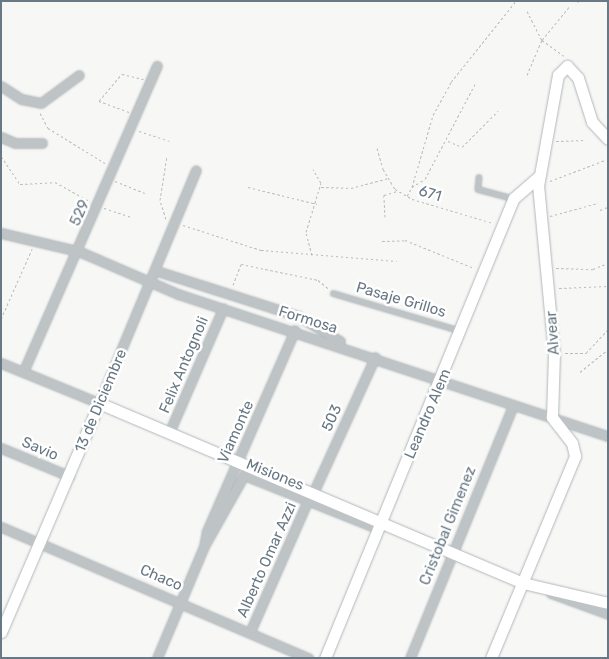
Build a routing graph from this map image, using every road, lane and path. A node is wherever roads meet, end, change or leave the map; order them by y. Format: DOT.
graph roads {
  1 [pos="516,1"];
  2 [pos="569,7"];
  3 [pos="526,11"];
  4 [pos="542,40"];
  5 [pos="157,66"];
  6 [pos="567,66"];
  7 [pos="79,75"];
  8 [pos="527,75"];
  9 [pos="151,81"];
  10 [pos="475,84"];
  11 [pos="1,86"];
  12 [pos="41,103"];
  13 [pos="498,111"];
  14 [pos="138,115"];
  15 [pos="132,128"];
  16 [pos="603,136"];
  17 [pos="1,137"];
  18 [pos="448,140"];
  19 [pos="585,140"];
  20 [pos="169,141"];
  21 [pos="543,141"];
  22 [pos="42,143"];
  23 [pos="378,148"];
  24 [pos="1,156"];
  25 [pos="167,156"];
  26 [pos="605,160"];
  27 [pos="114,167"];
  28 [pos="313,169"];
  29 [pos="196,170"];
  30 [pos="479,177"];
  31 [pos="389,178"];
  32 [pos="110,179"];
  33 [pos="538,181"];
  34 [pos="248,187"];
  35 [pos="412,187"];
  36 [pos="321,188"];
  37 [pos="398,191"];
  38 [pos="145,193"];
  39 [pos="407,196"];
  40 [pos="514,198"];
  41 [pos="598,203"];
  42 [pos="317,204"];
  43 [pos="98,205"];
  44 [pos="608,207"];
  45 [pos="600,210"];
  46 [pos="131,217"];
  47 [pos="385,218"];
  48 [pos="540,218"];
  49 [pos="504,226"];
  50 [pos="174,227"];
  51 [pos="1,233"];
  52 [pos="382,240"];
  53 [pos="35,241"];
  54 [pos="78,250"];
  55 [pos="312,255"];
  56 [pos="397,261"];
  57 [pos="608,263"];
  58 [pos="548,267"];
  59 [pos="157,271"];
  60 [pos="486,272"];
  61 [pos="153,281"];
  62 [pos="608,286"];
  63 [pos="549,288"];
  64 [pos="333,293"];
  65 [pos="231,294"];
  66 [pos="223,308"];
  67 [pos="1,319"];
  68 [pos="608,329"];
  69 [pos="295,330"];
  70 [pos="462,331"];
  71 [pos="348,347"];
  72 [pos="608,348"];
  73 [pos="554,354"];
  74 [pos="375,357"];
  75 [pos="1,363"];
  76 [pos="24,370"];
  77 [pos="580,372"];
  78 [pos="442,380"];
  79 [pos="99,403"];
  80 [pos="513,405"];
  81 [pos="552,417"];
  82 [pos="598,432"];
  83 [pos="170,433"];
  84 [pos="608,436"];
  85 [pos="608,442"];
  86 [pos="1,448"];
  87 [pos="238,461"];
  88 [pos="244,475"];
  89 [pos="68,476"];
  90 [pos="311,496"];
  91 [pos="381,526"];
  92 [pos="1,527"];
  93 [pos="40,543"];
  94 [pos="204,546"];
  95 [pos="452,552"];
  96 [pos="523,583"];
  97 [pos="546,591"];
  98 [pos="180,601"];
  99 [pos="608,602"];
  100 [pos="608,614"];
  101 [pos="4,618"];
  102 [pos="1,632"];
  103 [pos="250,632"];
  104 [pos="157,658"];
  105 [pos="308,658"];
  106 [pos="325,658"];
  107 [pos="410,658"];
  108 [pos="491,658"];
  1 -- 35 [label="path"];
  2 -- 4 [label="path"];
  3 -- 4 [label="path"];
  4 -- 6 [label="path"];
  4 -- 8 [label="path"];
  5 -- 9 [label="street, 529"];
  6 -- 16 [label="street"];
  6 -- 21 [label="street, Alvear"];
  7 -- 12 [label="street"];
  9 -- 14 [label="street, 529"];
  9 -- 14 [label="path"];
  10 -- 18 [label="path"];
  11 -- 12 [label="street"];
  12 -- 27 [label="path"];
  13 -- 18 [label="path"];
  14 -- 15 [label="street, 529"];
  15 -- 20 [label="path"];
  15 -- 27 [label="street, 529"];
  17 -- 22 [label="street"];
  18 -- 35 [label="path"];
  19 -- 21 [label="path"];
  21 -- 33 [label="street, Alvear"];
  23 -- 31 [label="path, 671"];
  24 -- 43 [label="path"];
  25 -- 50 [label="path"];
  26 -- 33 [label="path"];
  27 -- 32 [label="street, 529"];
  28 -- 36 [label="path"];
  29 -- 50 [label="street, 13 de Diciembre"];
  30 -- 40 [label="lane"];
  31 -- 36 [label="path"];
  31 -- 37 [label="path, 671"];
  32 -- 38 [label="path"];
  32 -- 43 [label="street, 529"];
  33 -- 40 [label="street, Leandro Alem"];
  33 -- 48 [label="street, Alvear"];
  34 -- 42 [label="path"];
  35 -- 39 [label="path"];
  36 -- 42 [label="path"];
  37 -- 39 [label="path, 671"];
  37 -- 47 [label="path"];
  39 -- 49 [label="path, 671"];
  40 -- 49 [label="street, Leandro Alem"];
  41 -- 48 [label="path"];
  42 -- 55 [label="path"];
  43 -- 46 [label="path"];
  43 -- 54 [label="street, 529"];
  44 -- 45 [label="path"];
  48 -- 58 [label="street, Alvear"];
  49 -- 60 [label="street, Leandro Alem"];
  50 -- 55 [label="path"];
  50 -- 59 [label="street, 13 de Diciembre"];
  51 -- 53 [label="street, Formosa"];
  52 -- 60 [label="path"];
  53 -- 54 [label="street, Formosa"];
  53 -- 67 [label="path"];
  54 -- 61 [label="street, Formosa"];
  54 -- 76 [label="street, 529"];
  55 -- 56 [label="path"];
  57 -- 58 [label="path"];
  58 -- 63 [label="street, Alvear"];
  59 -- 61 [label="street, 13 de Diciembre"];
  59 -- 65 [label="street"];
  60 -- 70 [label="street, Leandro Alem"];
  61 -- 66 [label="street, Formosa"];
  61 -- 79 [label="street, 13 de Diciembre"];
  62 -- 63 [label="path"];
  63 -- 73 [label="street, Alvear"];
  64 -- 65 [label="path"];
  64 -- 70 [label="lane, Pasaje Grillos"];
  65 -- 71 [label="street"];
  66 -- 69 [label="street, Formosa"];
  66 -- 83 [label="street, Felix Antognoli"];
  68 -- 73 [label="path"];
  69 -- 71 [label="street, Formosa"];
  69 -- 87 [label="street, Viamonte"];
  70 -- 78 [label="street, Leandro Alem"];
  71 -- 74 [label="street, Formosa"];
  72 -- 77 [label="path"];
  73 -- 81 [label="street, Alvear"];
  74 -- 78 [label="street, Formosa"];
  74 -- 90 [label="street, 503"];
  75 -- 76 [label="street, Misiones"];
  76 -- 79 [label="street, Misiones"];
  78 -- 80 [label="street, Formosa"];
  78 -- 91 [label="street, Leandro Alem"];
  79 -- 83 [label="street, Misiones"];
  79 -- 89 [label="street, 13 de Diciembre"];
  80 -- 81 [label="street, Formosa"];
  80 -- 95 [label="street, Cristobal Gimenez"];
  81 -- 82 [label="street, Formosa"];
  81 -- 96 [label="street"];
  82 -- 84 [label="street, Formosa"];
  82 -- 85 [label="lane"];
  83 -- 87 [label="street, Misiones"];
  86 -- 89 [label="street, Savio"];
  87 -- 90 [label="street, Misiones"];
  87 -- 94 [label="street, Viamonte"];
  88 -- 90 [label="street, Misiones"];
  88 -- 94 [label="street, Viamonte"];
  89 -- 93 [label="street, 13 de Diciembre"];
  90 -- 91 [label="street, Misiones"];
  90 -- 103 [label="street, Alberto Omar Azzi"];
  91 -- 95 [label="street, Misiones"];
  91 -- 106 [label="street, Leandro Alem"];
  92 -- 93 [label="street, Chaco"];
  93 -- 98 [label="street, Chaco"];
  93 -- 101 [label="street, 13 de Diciembre"];
  94 -- 98 [label="street, Viamonte"];
  95 -- 96 [label="street, Misiones"];
  95 -- 107 [label="street, Cristobal Gimenez"];
  96 -- 97 [label="street, Misiones"];
  96 -- 108 [label="street"];
  97 -- 99 [label="street, Misiones"];
  97 -- 100 [label="street, Misiones"];
  98 -- 103 [label="street, Chaco"];
  98 -- 104 [label="street, Viamonte"];
  101 -- 102 [label="street, 13 de Diciembre"];
  103 -- 105 [label="street, Chaco"];
}
